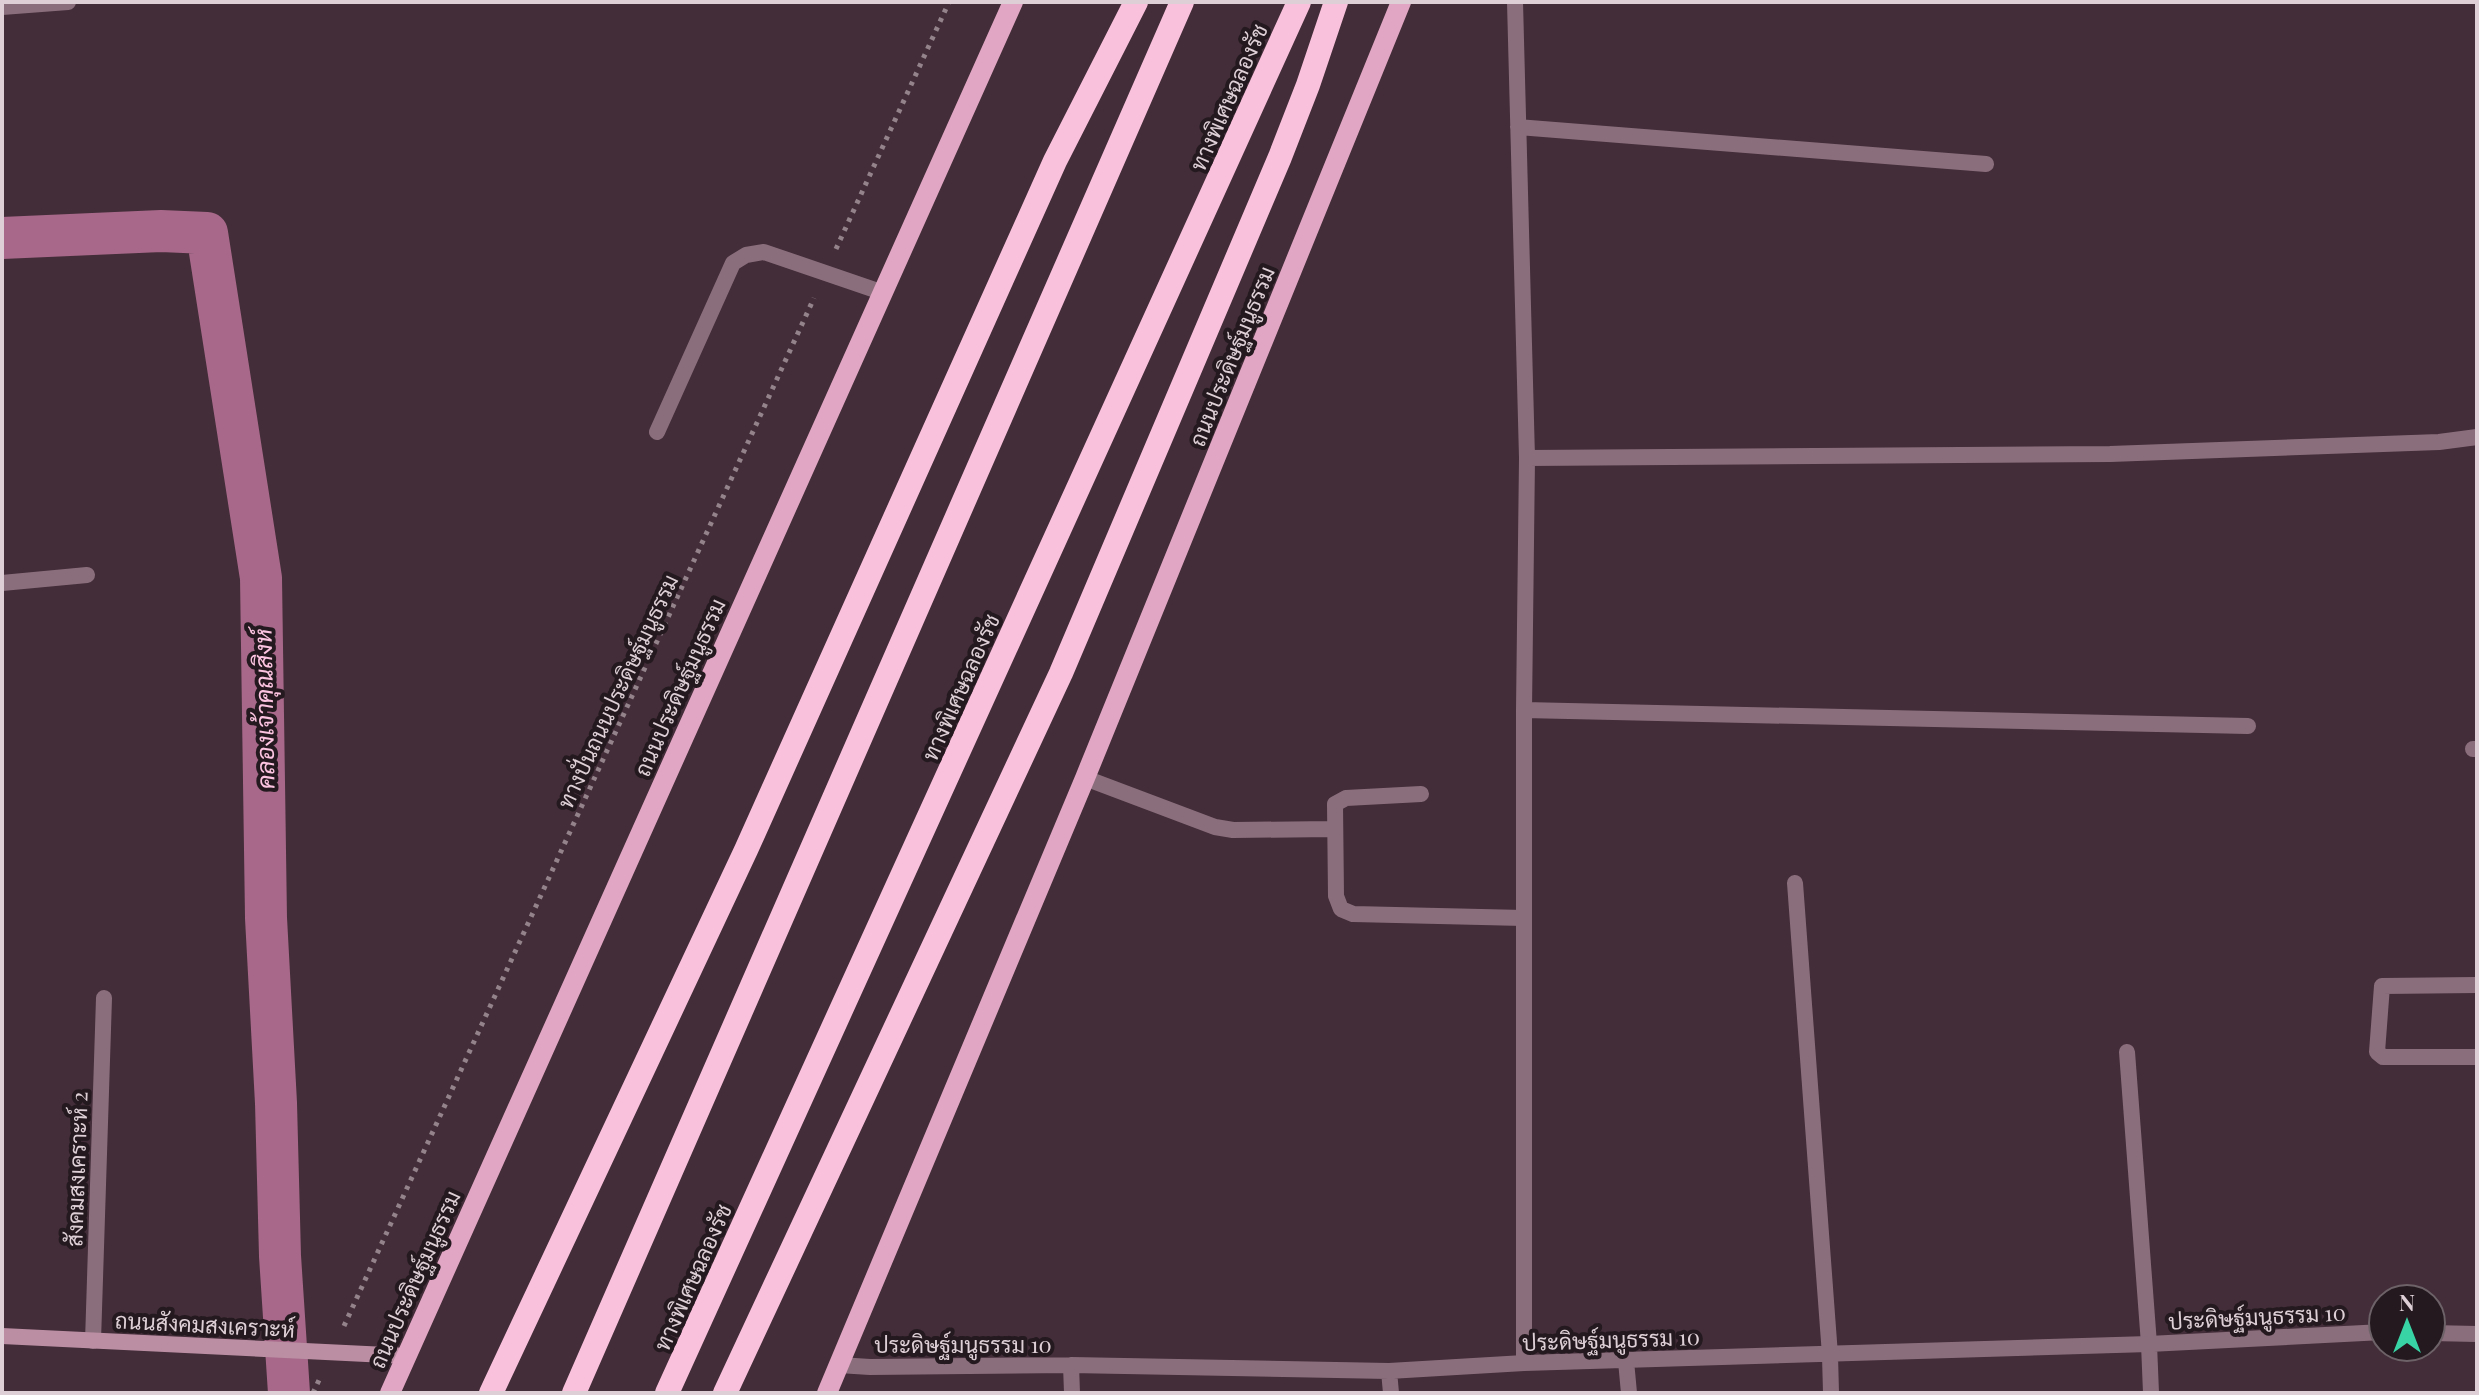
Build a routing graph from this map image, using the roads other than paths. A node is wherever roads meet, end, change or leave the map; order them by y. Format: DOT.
graph roads {
  1 [pos="68,2"];
  2 [pos="1013,2"];
  3 [pos="1136,2"];
  4 [pos="1182,2"];
  5 [pos="1299,2"];
  6 [pos="1336,2"];
  7 [pos="1401,2"];
  8 [pos="1515,2"];
  9 [pos="12,5"];
  10 [pos="1518,127"];
  11 [pos="1986,164"];
  12 [pos="881,292"];
  13 [pos="657,432"];
  14 [pos="2477,437"];
  15 [pos="1527,458"];
  16 [pos="87,575"];
  17 [pos="2,583"];
  18 [pos="1524,710"];
  19 [pos="2248,726"];
  20 [pos="1085,778"];
  21 [pos="1421,794"];
  22 [pos="1333,829"];
  23 [pos="1795,883"];
  24 [pos="1524,918"];
  25 [pos="2477,985"];
  26 [pos="104,998"];
  27 [pos="2127,1052"];
  28 [pos="2477,1057"];
  29 [pos="2367,1333"];
  30 [pos="2447,1333"];
  31 [pos="2477,1334"];
  32 [pos="2,1336"];
  33 [pos="93,1341"];
  34 [pos="2149,1344"];
  35 [pos="1830,1355"];
  36 [pos="407,1356"];
  37 [pos="1626,1361"];
  38 [pos="1524,1363"];
  39 [pos="839,1365"];
  40 [pos="1071,1365"];
  41 [pos="1389,1371"];
  42 [pos="390,1393"];
  43 [pos="491,1393"];
  44 [pos="574,1393"];
  45 [pos="667,1393"];
  46 [pos="725,1393"];
  47 [pos="827,1393"];
  48 [pos="1072,1393"];
  49 [pos="1391,1393"];
  50 [pos="1629,1393"];
  51 [pos="1831,1393"];
  52 [pos="2151,1393"];
  1 -- 9 [label="street"];
  2 -- 12 [label="main road, ถนนประดิษฐ์มนูธรรม"];
  3 -- 43 [label="highway"];
  4 -- 44 [label="highway"];
  5 -- 45 [label="highway, ทางพิเศษฉลองรัช"];
  6 -- 46 [label="highway"];
  7 -- 20 [label="main road, ถนนประดิษฐ์มนูธรรม"];
  8 -- 10 [label="street"];
  10 -- 11 [label="street"];
  10 -- 15 [label="street"];
  12 -- 13 [label="street"];
  12 -- 36 [label="main road, ถนนประดิษฐ์มนูธรรม"];
  14 -- 15 [label="street"];
  15 -- 18 [label="street"];
  16 -- 17 [label="street"];
  18 -- 19 [label="street"];
  18 -- 24 [label="street"];
  20 -- 22 [label="street"];
  20 -- 39 [label="main road, ถนนประดิษฐ์มนูธรรม"];
  21 -- 22 [label="street"];
  22 -- 24 [label="street"];
  23 -- 35 [label="street"];
  24 -- 38 [label="street"];
  25 -- 28 [label="street"];
  26 -- 33 [label="street, สังคมสงเคราะห์ 2"];
  27 -- 34 [label="street"];
  29 -- 34 [label="street, ประดิษฐ์มนูธรรม 10"];
  30 -- 31 [label="street"];
  32 -- 33 [label="main road, ถนนสังคมสงเคราะห์"];
  33 -- 36 [label="main road, ถนนสังคมสงเคราะห์"];
  34 -- 35 [label="street, ประดิษฐ์มนูธรรม 10"];
  34 -- 52 [label="street"];
  35 -- 37 [label="street, ประดิษฐ์มนูธรรม 10"];
  35 -- 51 [label="street"];
  36 -- 42 [label="main road, ถนนประดิษฐ์มนูธรรม"];
  37 -- 38 [label="street, ประดิษฐ์มนูธรรม 10"];
  37 -- 50 [label="street"];
  38 -- 41 [label="street, ประดิษฐ์มนูธรรม 10"];
  39 -- 40 [label="street, ประดิษฐ์มนูธรรม 10"];
  39 -- 47 [label="main road, ถนนประดิษฐ์มนูธรรม"];
  40 -- 41 [label="street, ประดิษฐ์มนูธรรม 10"];
  40 -- 48 [label="street"];
  41 -- 49 [label="street"];
}
